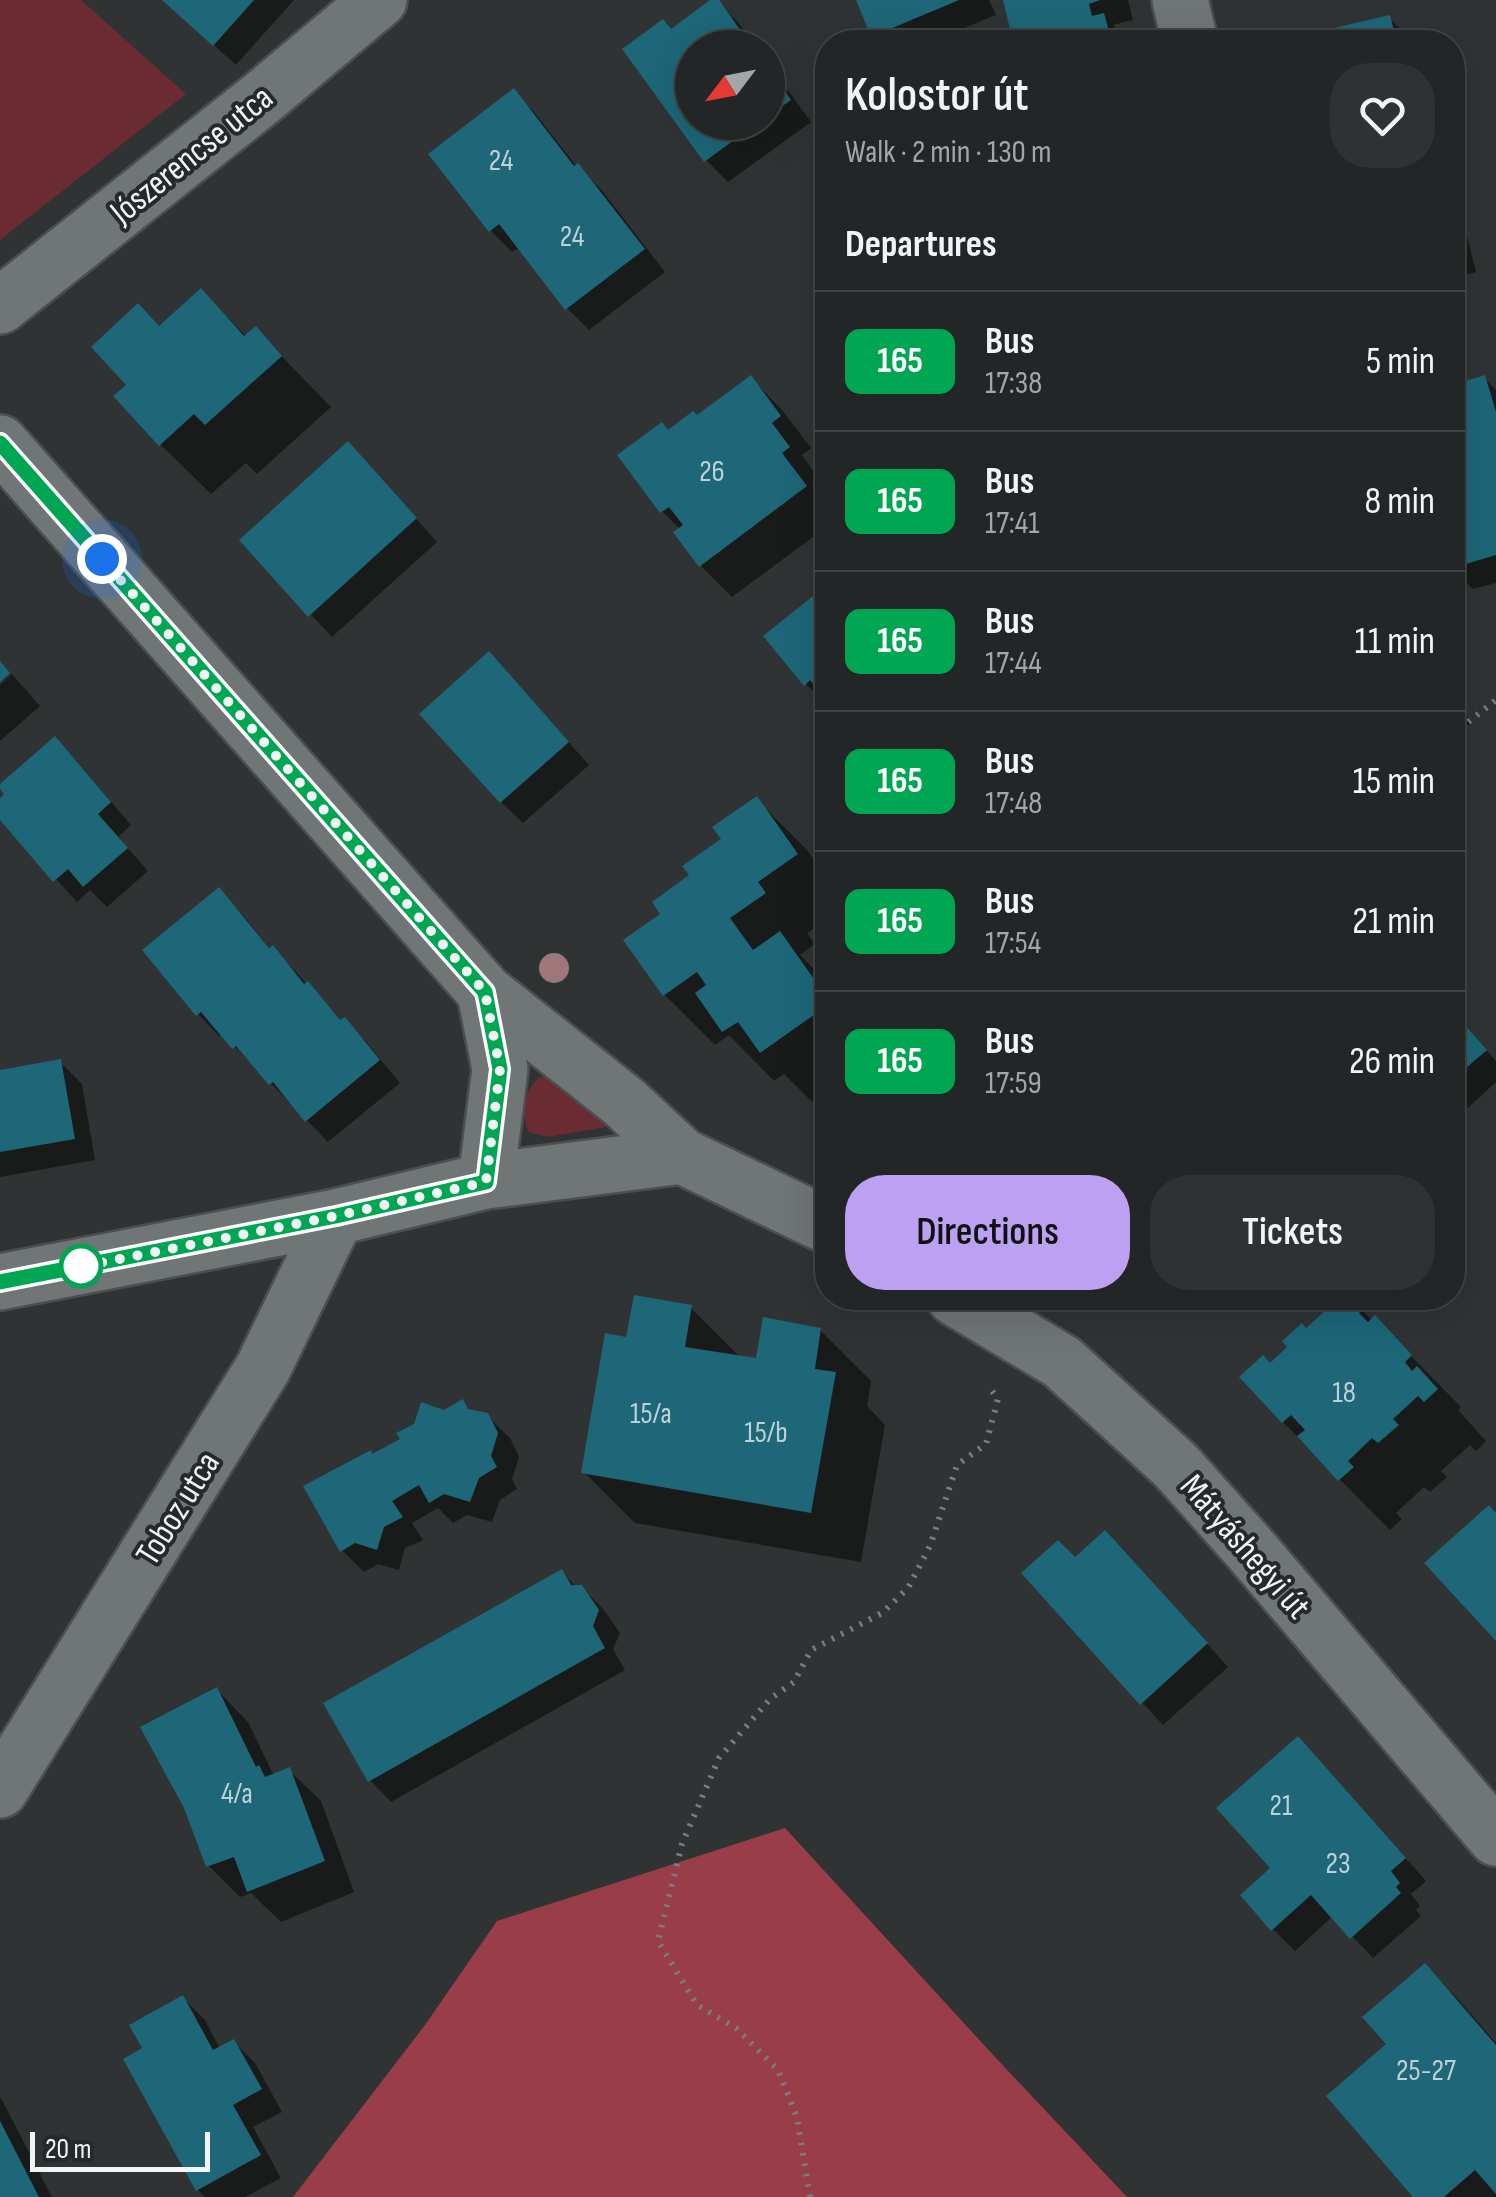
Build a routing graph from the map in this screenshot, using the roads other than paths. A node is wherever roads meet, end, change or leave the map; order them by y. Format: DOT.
graph roads {
  1 [pos="379,0"];
  2 [pos="1180,0"];
  3 [pos="1187,30"];
  4 [pos="0,306"];
  5 [pos="0,443"];
  6 [pos="485,992"];
  7 [pos="682,1156"];
  8 [pos="486,1182"];
  9 [pos="336,1216"];
  10 [pos="815,1220"];
  11 [pos="0,1282"];
  12 [pos="975,1310"];
  13 [pos="0,1790"];
  14 [pos="1496,1838"];
  1 -- 4 [label="street, Jószerencse utca"];
  2 -- 3 [label="street"];
  5 -- 6 [label="street"];
  6 -- 7 [label="street"];
  6 -- 8 [label="street"];
  7 -- 8 [label="street"];
  7 -- 10 [label="street"];
  8 -- 9 [label="street"];
  9 -- 11 [label="street"];
  9 -- 13 [label="street, Toboz utca"];
  12 -- 14 [label="street, Mátyáshegyi út"];
}
